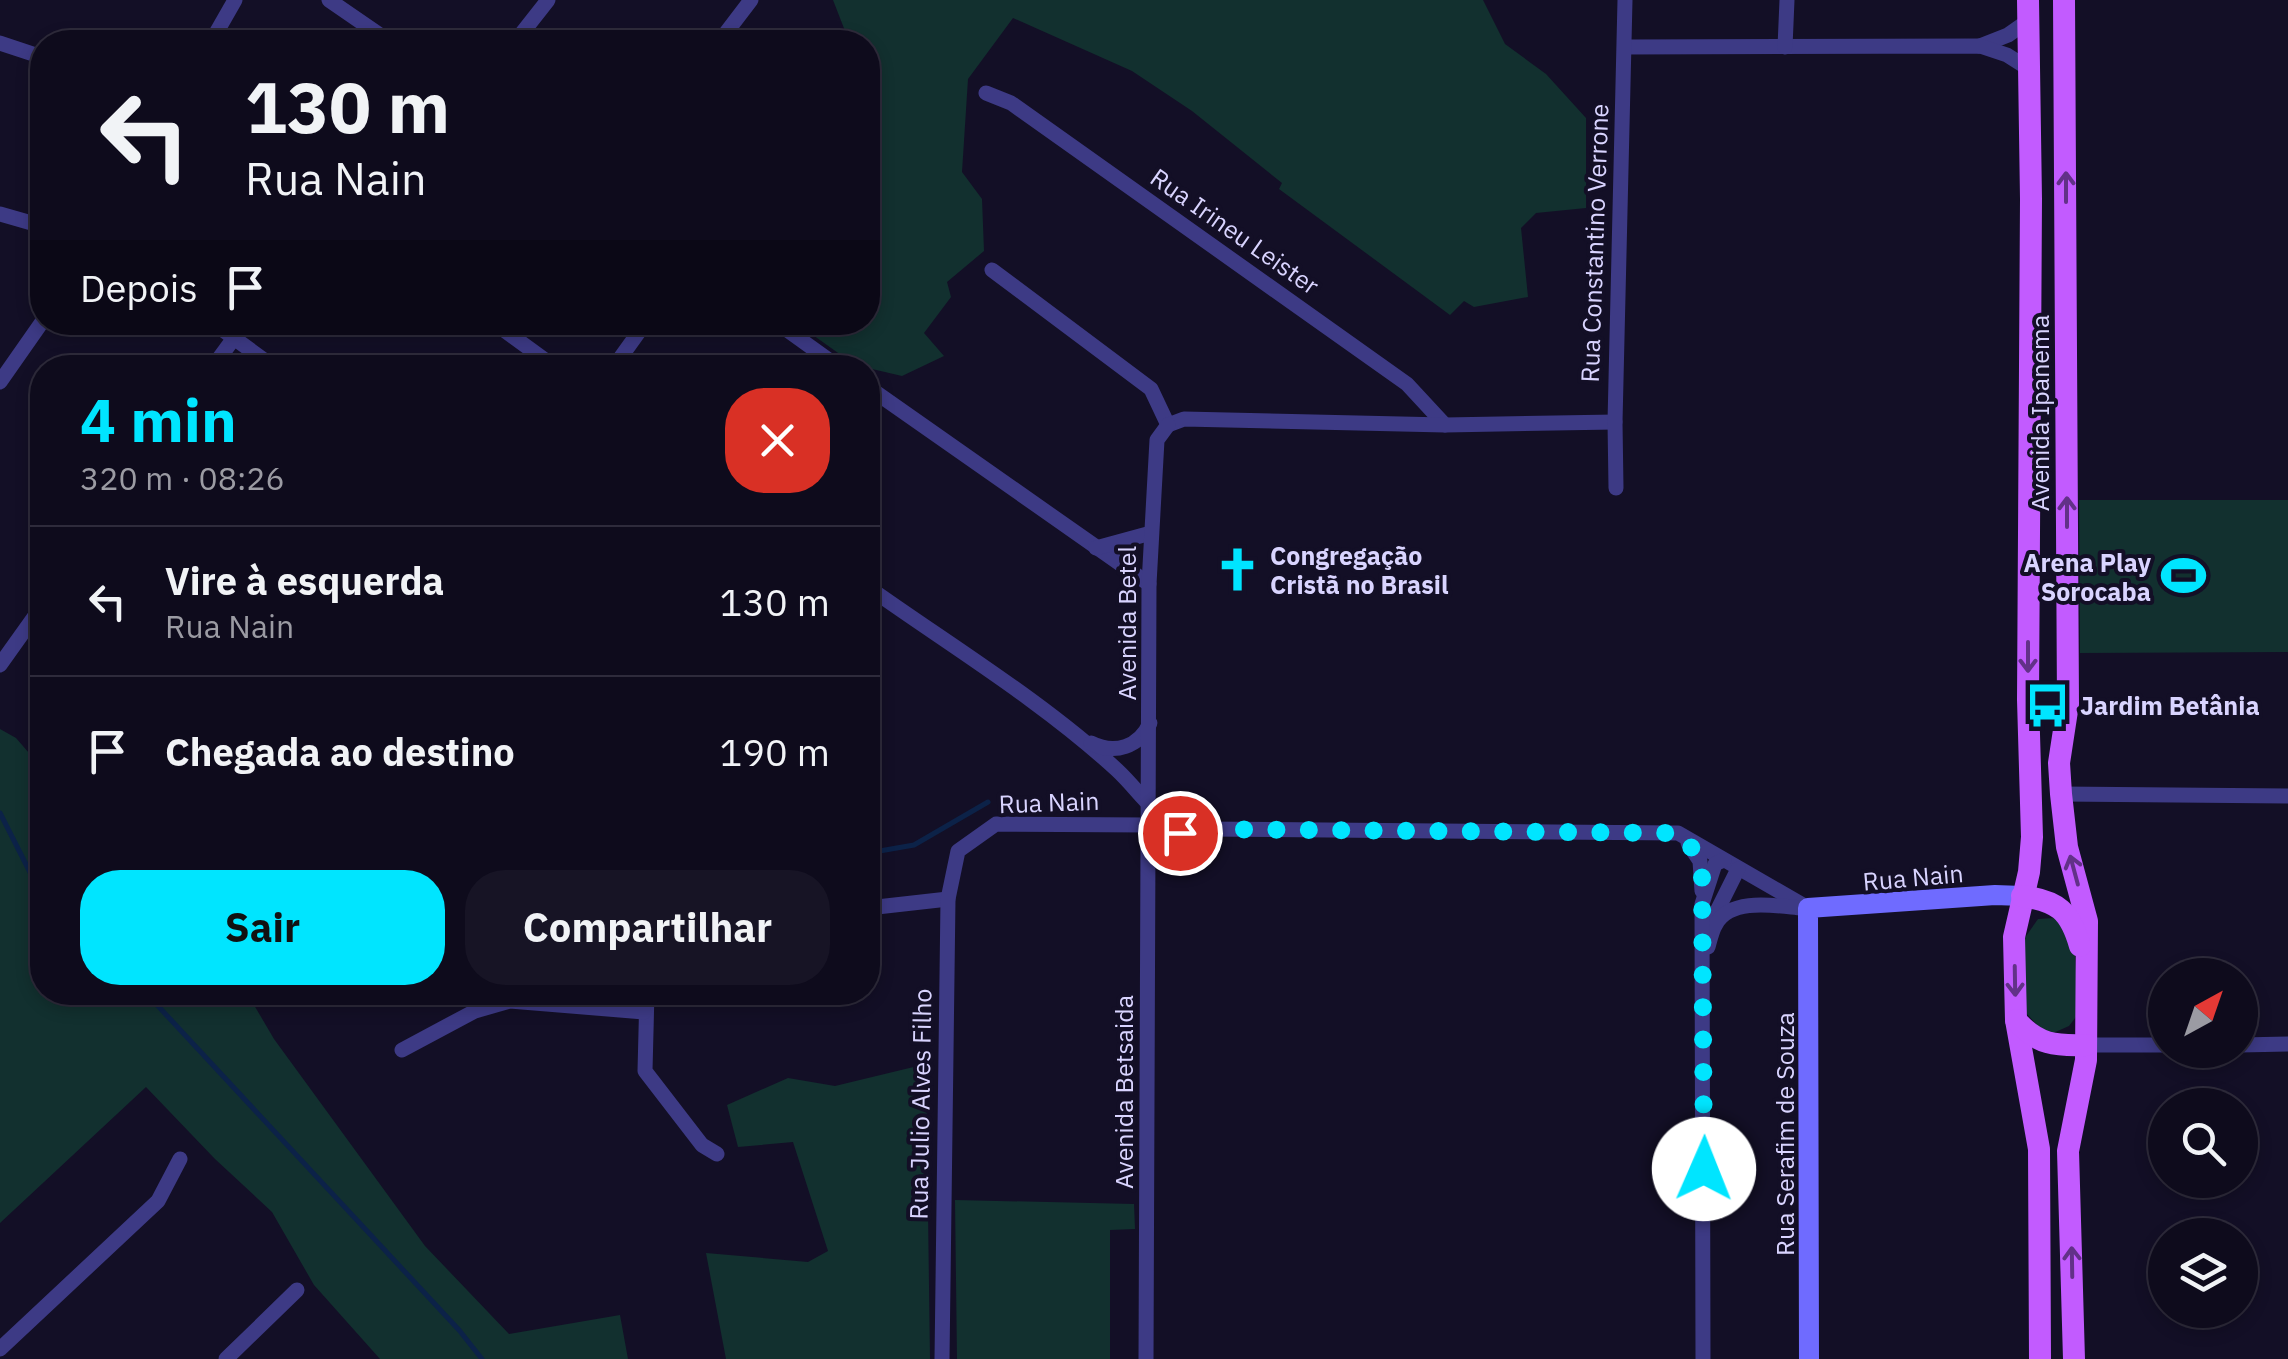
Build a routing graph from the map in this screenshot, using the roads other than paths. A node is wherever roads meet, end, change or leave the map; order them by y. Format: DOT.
graph roads {
  1 [pos="235,0"];
  2 [pos="329,0"];
  3 [pos="548,0"];
  4 [pos="751,0"];
  5 [pos="1625,0"];
  6 [pos="1787,0"];
  7 [pos="2064,0"];
  8 [pos="2028,10"];
  9 [pos="218,30"];
  10 [pos="373,30"];
  11 [pos="524,30"];
  12 [pos="728,30"];
  13 [pos="0,43"];
  14 [pos="1980,46"];
  15 [pos="1625,47"];
  16 [pos="1785,47"];
  17 [pos="30,53"];
  18 [pos="2029,70"];
  19 [pos="986,93"];
  20 [pos="0,214"];
  21 [pos="30,223"];
  22 [pos="992,270"];
  23 [pos="33,335"];
  24 [pos="230,335"];
  25 [pos="510,335"];
  26 [pos="794,335"];
  27 [pos="234,338"];
  28 [pos="222,355"];
  29 [pos="257,355"];
  30 [pos="538,355"];
  31 [pos="822,355"];
  32 [pos="0,382"];
  33 [pos="880,395"];
  34 [pos="1614,422"];
  35 [pos="1168,425"];
  36 [pos="1445,425"];
  37 [pos="1616,488"];
  38 [pos="1151,532"];
  39 [pos="1096,548"];
  40 [pos="1149,584"];
  41 [pos="880,595"];
  42 [pos="30,623"];
  43 [pos="0,665"];
  44 [pos="1150,720"];
  45 [pos="1083,739"];
  46 [pos="1129,746"];
  47 [pos="1150,760"];
  48 [pos="1149,780"];
  49 [pos="2061,794"];
  50 [pos="2288,796"];
  51 [pos="1150,816"];
  52 [pos="1196,829"];
  53 [pos="1678,833"];
  54 [pos="958,851"];
  55 [pos="1149,863"];
  56 [pos="1731,864"];
  57 [pos="2022,896"];
  58 [pos="948,898"];
  59 [pos="1702,905"];
  60 [pos="880,906"];
  61 [pos="1808,908"];
  62 [pos="1703,961"];
  63 [pos="2088,1004"];
  64 [pos="494,1005"];
  65 [pos="559,1005"];
  66 [pos="645,1005"];
  67 [pos="644,1012"];
  68 [pos="2016,1020"];
  69 [pos="2258,1044"];
  70 [pos="2288,1044"];
  71 [pos="2086,1045"];
  72 [pos="2148,1045"];
  73 [pos="402,1050"];
  74 [pos="716,1154"];
  75 [pos="180,1159"];
  76 [pos="298,1290"];
  77 [pos="0,1350"];
  78 [pos="226,1359"];
  79 [pos="942,1359"];
  80 [pos="1146,1359"];
  81 [pos="1703,1359"];
  82 [pos="1809,1359"];
  83 [pos="2040,1359"];
  84 [pos="2074,1359"];
  1 -- 9 [label="street"];
  2 -- 10 [label="street"];
  3 -- 11 [label="street"];
  4 -- 12 [label="street"];
  5 -- 15 [label="street, Rua Constantino Verrone"];
  6 -- 16 [label="street"];
  49 -- 7 [label="main road, Avenida Ipanema, one-way"];
  8 -- 14 [label="street"];
  8 -- 18 [label="main road, Avenida Ipanema"];
  13 -- 17 [label="street"];
  14 -- 16 [label="street"];
  14 -- 18 [label="street"];
  15 -- 16 [label="street"];
  15 -- 34 [label="street, Rua Constantino Verrone"];
  18 -- 57 [label="main road, Avenida Ipanema, one-way"];
  19 -- 36 [label="street, Rua Irineu Leister"];
  20 -- 21 [label="street"];
  22 -- 35 [label="street"];
  23 -- 32 [label="street"];
  24 -- 27 [label="street"];
  25 -- 30 [label="street"];
  26 -- 31 [label="street"];
  27 -- 28 [label="street"];
  27 -- 29 [label="street"];
  33 -- 39 [label="street"];
  34 -- 36 [label="street"];
  34 -- 37 [label="street, Rua Constantino Verrone"];
  35 -- 36 [label="street"];
  35 -- 38 [label="street, Avenida Betel"];
  38 -- 39 [label="street"];
  38 -- 40 [label="street, Avenida Betel"];
  39 -- 40 [label="street"];
  40 -- 44 [label="street, Avenida Betel"];
  41 -- 45 [label="street"];
  42 -- 43 [label="street"];
  44 -- 46 [label="street"];
  44 -- 47 [label="street, Avenida Betel"];
  45 -- 46 [label="street"];
  45 -- 51 [label="street"];
  46 -- 47 [label="street"];
  47 -- 48 [label="street, Avenida Betel"];
  48 -- 51 [label="street, Avenida Betel"];
  48 -- 52 [label="street"];
  49 -- 50 [label="street"];
  63 -- 49 [label="main road, Avenida Ipanema, one-way"];
  51 -- 52 [label="street, Rua Nain"];
  51 -- 54 [label="street, Rua Nain"];
  51 -- 55 [label="street, Avenida Betsaida"];
  52 -- 53 [label="street, Rua Nain"];
  52 -- 55 [label="street"];
  53 -- 56 [label="street, Rua Nain"];
  53 -- 59 [label="street"];
  54 -- 58 [label="street, Rua Julio Alves Filho"];
  55 -- 80 [label="street, Avenida Betsaida"];
  56 -- 59 [label="street"];
  56 -- 61 [label="street, Rua Nain"];
  56 -- 62 [label="street"];
  57 -- 61 [label="street, Rua Nain"];
  57 -- 63 [label="main road"];
  57 -- 68 [label="main road, Avenida Ipanema, one-way"];
  58 -- 60 [label="street"];
  58 -- 79 [label="street, Rua Julio Alves Filho"];
  59 -- 62 [label="street"];
  61 -- 62 [label="street, Rua Nain"];
  61 -- 82 [label="street, Rua Serafim de Souza"];
  62 -- 81 [label="street"];
  63 -- 71 [label="main road, Avenida Ipanema"];
  64 -- 73 [label="street"];
  65 -- 67 [label="street"];
  66 -- 67 [label="street"];
  67 -- 74 [label="street"];
  68 -- 71 [label="main road"];
  68 -- 83 [label="main road, Avenida Ipanema"];
  69 -- 70 [label="street"];
  71 -- 72 [label="street"];
  84 -- 71 [label="main road, Avenida Ipanema, one-way"];
  75 -- 77 [label="street"];
  76 -- 78 [label="street"];
}
